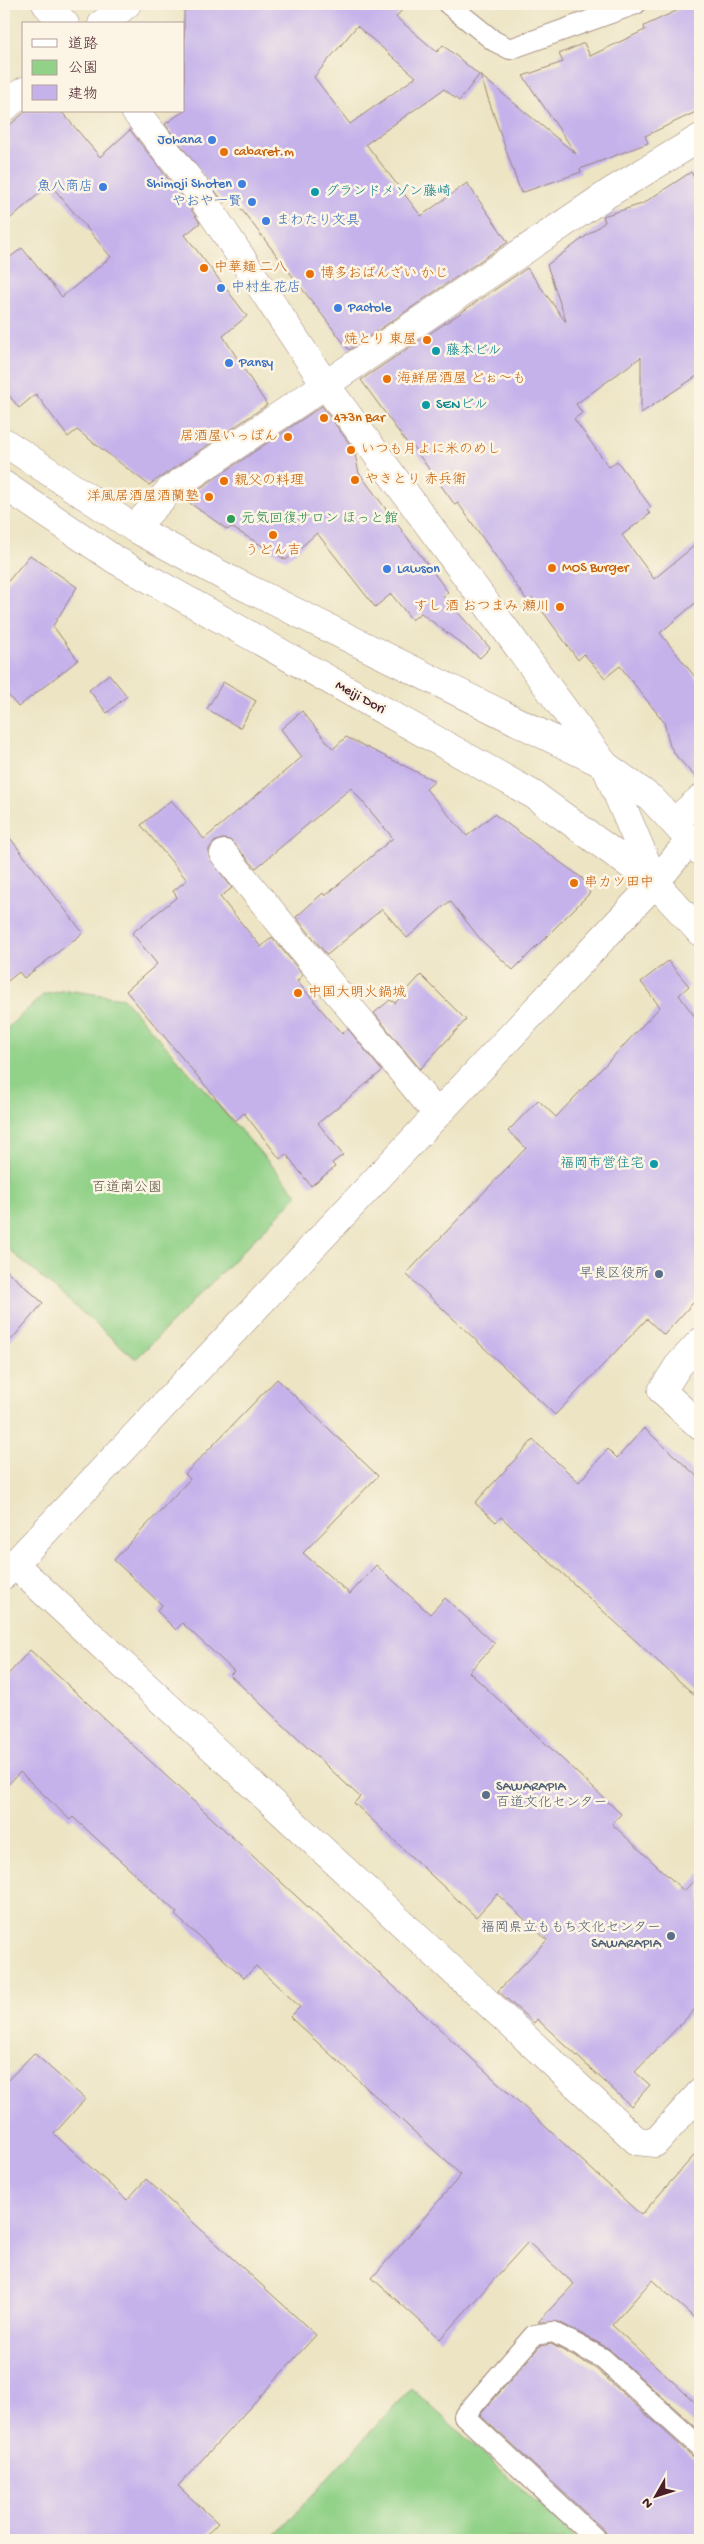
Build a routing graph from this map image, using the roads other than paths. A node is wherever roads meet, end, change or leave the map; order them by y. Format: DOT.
graph roads {
  1 [pos="46,4"];
  2 [pos="127,4"];
  3 [pos="448,4"];
  4 [pos="636,4"];
  5 [pos="63,22"];
  6 [pos="104,22"];
  7 [pos="22,93"];
  8 [pos="4,108"];
  9 [pos="136,112"];
  10 [pos="700,138"];
  11 [pos="325,384"];
  12 [pos="4,442"];
  13 [pos="4,485"];
  14 [pos="134,528"];
  15 [pos="605,765"];
  16 [pos="700,799"];
  17 [pos="688,838"];
  18 [pos="224,854"];
  19 [pos="655,883"];
  20 [pos="700,932"];
  21 [pos="437,1114"];
  22 [pos="700,1342"];
  23 [pos="700,1426"];
  24 [pos="9,1570"];
  25 [pos="700,2093"];
  26 [pos="700,2448"];
  27 [pos="597,2540"];
  1 -- 5 [label="street"];
  2 -- 6 [label="street"];
  3 -- 4 [label="lane"];
  7 -- 8 [label="street"];
  9 -- 11 [label="street"];
  10 -- 11 [label="street"];
  11 -- 14 [label="street"];
  11 -- 15 [label="street"];
  12 -- 14 [label="street"];
  13 -- 19 [label="street, Meiji Dori"];
  14 -- 15 [label="street"];
  15 -- 17 [label="street"];
  15 -- 19 [label="street"];
  16 -- 17 [label="street"];
  17 -- 19 [label="street"];
  18 -- 21 [label="street"];
  19 -- 20 [label="street, Meiji Dori"];
  19 -- 21 [label="street"];
  21 -- 24 [label="street"];
  22 -- 23 [label="street"];
  24 -- 25 [label="street"];
  26 -- 27 [label="lane"];
}
